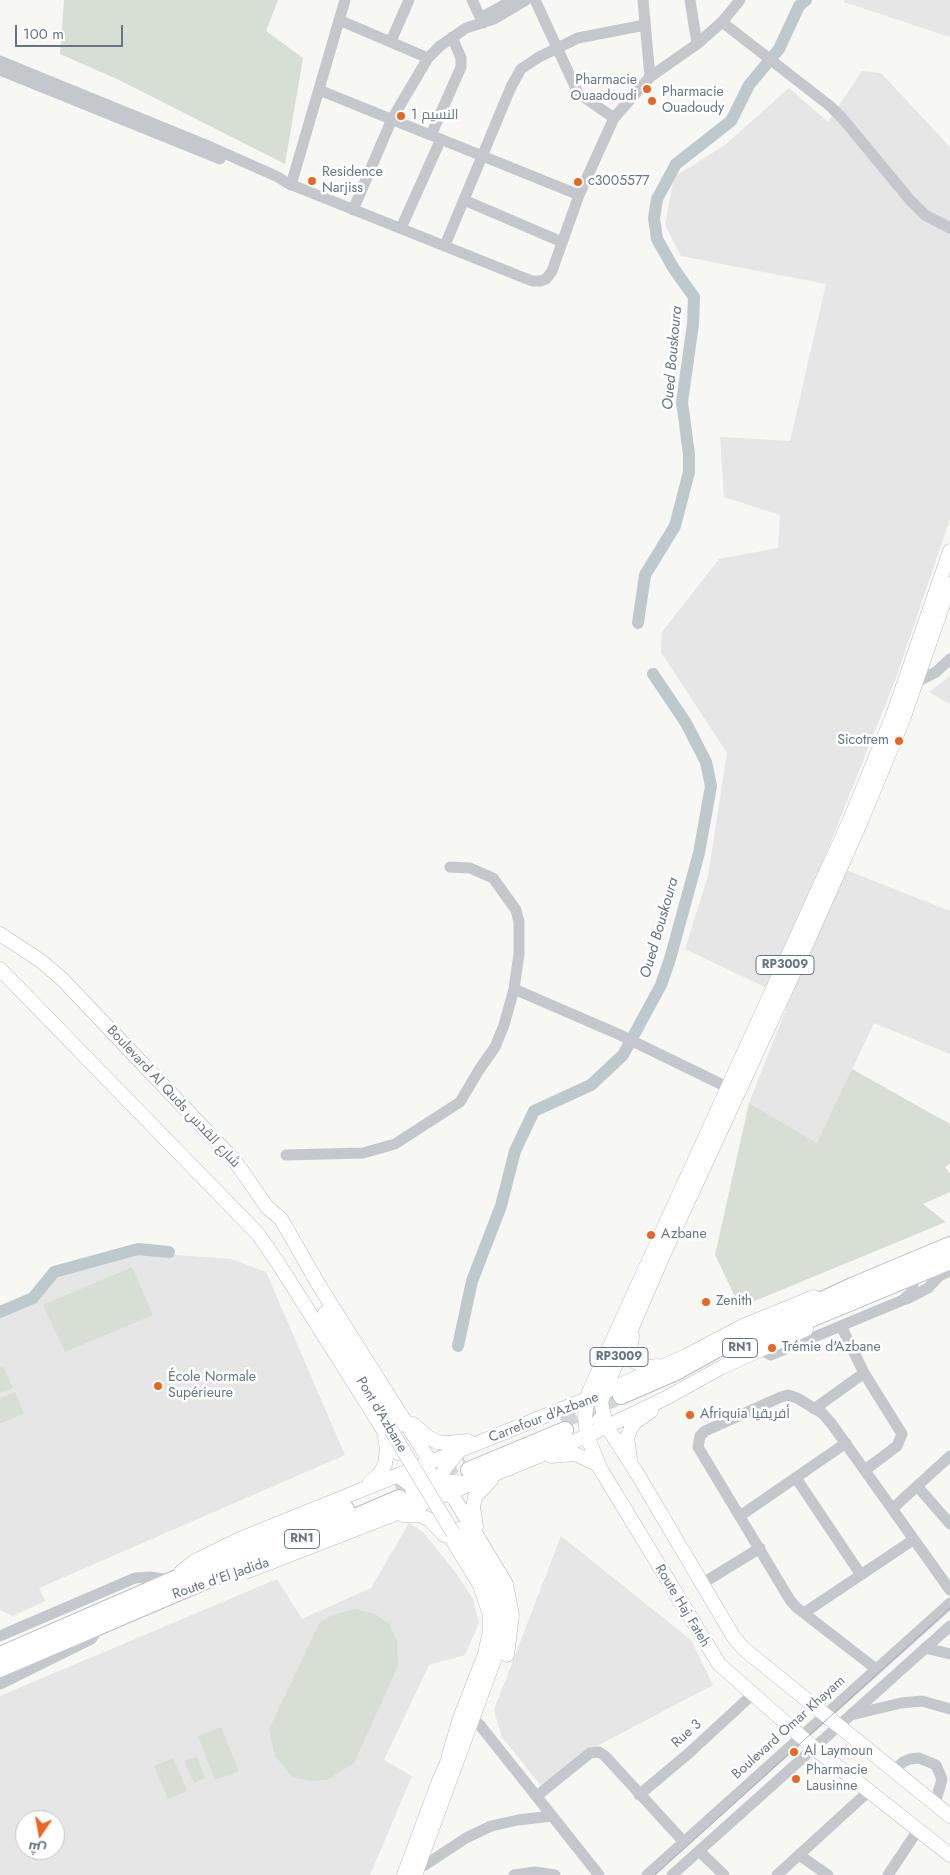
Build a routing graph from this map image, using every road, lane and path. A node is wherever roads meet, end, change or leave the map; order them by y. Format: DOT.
graph roads {
  1 [pos="345,0"];
  2 [pos="409,0"];
  3 [pos="472,0"];
  4 [pos="513,0"];
  5 [pos="526,0"];
  6 [pos="535,0"];
  7 [pos="643,0"];
  8 [pos="690,0"];
  9 [pos="740,0"];
  10 [pos="339,20"];
  11 [pos="480,21"];
  12 [pos="722,22"];
  13 [pos="645,25"];
  14 [pos="452,37"];
  15 [pos="391,41"];
  16 [pos="697,44"];
  17 [pos="558,49"];
  18 [pos="428,58"];
  19 [pos="0,61"];
  20 [pos="0,70"];
  21 [pos="650,77"];
  22 [pos="319,90"];
  23 [pos="614,118"];
  24 [pos="392,120"];
  25 [pos="436,137"];
  26 [pos="483,157"];
  27 [pos="289,184"];
  28 [pos="579,195"];
  29 [pos="464,200"];
  30 [pos="353,210"];
  31 [pos="401,228"];
  32 [pos="950,228"];
  33 [pos="562,242"];
  34 [pos="445,245"];
  35 [pos="950,551"];
  36 [pos="950,584"];
  37 [pos="950,659"];
  38 [pos="909,685"];
  39 [pos="450,867"];
  40 [pos="0,934"];
  41 [pos="0,969"];
  42 [pos="514,989"];
  43 [pos="729,1088"];
  44 [pos="286,1155"];
  45 [pos="219,1192"];
  46 [pos="266,1207"];
  47 [pos="950,1246"];
  48 [pos="950,1261"];
  49 [pos="950,1271"];
  50 [pos="915,1276"];
  51 [pos="855,1292"];
  52 [pos="312,1297"];
  53 [pos="903,1300"];
  54 [pos="635,1321"];
  55 [pos="841,1326"];
  56 [pos="761,1350"];
  57 [pos="661,1366"];
  58 [pos="598,1371"];
  59 [pos="864,1372"];
  60 [pos="665,1399"];
  61 [pos="393,1403"];
  62 [pos="623,1406"];
  63 [pos="814,1409"];
  64 [pos="592,1410"];
  65 [pos="565,1421"];
  66 [pos="606,1425"];
  67 [pos="390,1430"];
  68 [pos="495,1436"];
  69 [pos="846,1443"];
  70 [pos="950,1456"];
  71 [pos="526,1460"];
  72 [pos="429,1462"];
  73 [pos="463,1465"];
  74 [pos="599,1465"];
  75 [pos="511,1467"];
  76 [pos="632,1467"];
  77 [pos="865,1470"];
  78 [pos="796,1478"];
  79 [pos="402,1485"];
  80 [pos="435,1487"];
  81 [pos="918,1487"];
  82 [pos="364,1488"];
  83 [pos="892,1509"];
  84 [pos="390,1516"];
  85 [pos="740,1516"];
  86 [pos="950,1524"];
  87 [pos="479,1536"];
  88 [pos="913,1540"];
  89 [pos="760,1548"];
  90 [pos="464,1559"];
  91 [pos="204,1573"];
  92 [pos="861,1575"];
  93 [pos="170,1580"];
  94 [pos="703,1583"];
  95 [pos="950,1590"];
  96 [pos="165,1597"];
  97 [pos="950,1603"];
  98 [pos="804,1613"];
  99 [pos="100,1626"];
  100 [pos="948,1631"];
  101 [pos="0,1636"];
  102 [pos="925,1648"];
  103 [pos="950,1654"];
  104 [pos="0,1655"];
  105 [pos="0,1669"];
  106 [pos="876,1669"];
  107 [pos="0,1684"];
  108 [pos="753,1694"];
  109 [pos="950,1709"];
  110 [pos="826,1715"];
  111 [pos="851,1715"];
  112 [pos="479,1724"];
  113 [pos="838,1726"];
  114 [pos="802,1737"];
  115 [pos="814,1747"];
  116 [pos="450,1767"];
  117 [pos="894,1770"];
  118 [pos="869,1791"];
  119 [pos="538,1795"];
  120 [pos="640,1795"];
  121 [pos="935,1804"];
  122 [pos="552,1816"];
  123 [pos="950,1816"];
  124 [pos="918,1830"];
  125 [pos="684,1842"];
  126 [pos="699,1851"];
  127 [pos="950,1854"];
  128 [pos="799,1855"];
  129 [pos="411,1871"];
  130 [pos="514,1875"];
  131 [pos="555,1875"];
  132 [pos="599,1875"];
  133 [pos="647,1875"];
  134 [pos="672,1875"];
  135 [pos="724,1875"];
  136 [pos="777,1875"];
  137 [pos="828,1875"];
  138 [pos="888,1875"];
  1 -- 10 [label="street"];
  2 -- 15 [label="street"];
  3 -- 11 [label="street"];
  4 -- 11 [label="street"];
  5 -- 11 [label="street"];
  6 -- 17 [label="street"];
  7 -- 13 [label="street"];
  8 -- 16 [label="street"];
  9 -- 12 [label="street"];
  10 -- 15 [label="street"];
  10 -- 22 [label="street"];
  11 -- 14 [label="street"];
  12 -- 16 [label="street"];
  12 -- 32 [label="street"];
  13 -- 17 [label="street"];
  13 -- 21 [label="street"];
  14 -- 18 [label="street"];
  14 -- 25 [label="street"];
  15 -- 18 [label="street"];
  16 -- 21 [label="street"];
  17 -- 23 [label="street"];
  17 -- 26 [label="street"];
  18 -- 24 [label="street"];
  19 -- 27 [label="street"];
  20 -- 27 [label="street"];
  21 -- 23 [label="street"];
  22 -- 24 [label="street"];
  22 -- 27 [label="street"];
  23 -- 28 [label="street"];
  24 -- 25 [label="street"];
  24 -- 30 [label="street"];
  25 -- 26 [label="street"];
  25 -- 31 [label="street"];
  26 -- 28 [label="street"];
  26 -- 29 [label="street"];
  27 -- 30 [label="street"];
  28 -- 33 [label="street"];
  29 -- 33 [label="street"];
  29 -- 34 [label="street"];
  30 -- 31 [label="street"];
  31 -- 34 [label="street"];
  33 -- 34 [label="street"];
  35 -- 38 [label="main road, RP3009"];
  36 -- 38 [label="main road, RP3009"];
  37 -- 38 [label="street"];
  38 -- 43 [label="main road, RP3009"];
  38 -- 54 [label="main road, RP3009"];
  39 -- 42 [label="street"];
  40 -- 46 [label="main road, Boulevard Al Quds شارع القدس"];
  41 -- 45 [label="main road"];
  42 -- 43 [label="street"];
  42 -- 44 [label="street"];
  43 -- 58 [label="main road, RP3009"];
  45 -- 52 [label="main road"];
  45 -- 67 [label="main road"];
  46 -- 52 [label="main road"];
  46 -- 61 [label="main road, Boulevard Al Quds شارع القدس"];
  47 -- 51 [label="highway, RN1"];
  48 -- 50 [label="highway, RN1"];
  49 -- 53 [label="street"];
  50 -- 51 [label="highway, RN1"];
  50 -- 53 [label="street"];
  51 -- 56 [label="main road"];
  51 -- 57 [label="main road"];
  51 -- 62 [label="highway, RN1"];
  52 -- 67 [label="main road, Pont d'Azbane"];
  53 -- 55 [label="street"];
  54 -- 57 [label="main road"];
  54 -- 64 [label="main road, RP3009"];
  55 -- 56 [label="street"];
  55 -- 59 [label="street"];
  56 -- 60 [label="main road"];
  57 -- 64 [label="main road"];
  58 -- 64 [label="main road"];
  58 -- 65 [label="main road"];
  59 -- 63 [label="street"];
  59 -- 77 [label="street"];
  60 -- 62 [label="main road"];
  60 -- 76 [label="main road"];
  61 -- 68 [label="main road"];
  61 -- 72 [label="main road, Boulevard Al Quds شارع القدس"];
  62 -- 64 [label="main road"];
  62 -- 66 [label="main road"];
  63 -- 69 [label="street"];
  63 -- 85 [label="street"];
  64 -- 65 [label="main road, Carrefour d'Azbane"];
  64 -- 65 [label="main road, Carrefour d'Azbane"];
  64 -- 66 [label="main road, Carrefour d'Azbane"];
  64 -- 66 [label="main road, Carrefour d'Azbane"];
  64 -- 74 [label="main road, Route Haj Fateh"];
  65 -- 68 [label="main road, Carrefour d'Azbane"];
  65 -- 71 [label="main road, Carrefour d'Azbane"];
  65 -- 73 [label="highway"];
  66 -- 76 [label="main road, Route Haj Fateh"];
  67 -- 79 [label="main road"];
  67 -- 82 [label="main road"];
  67 -- 116 [label="main road, Pont d'Azbane, bridge"];
  68 -- 73 [label="main road, Carrefour d'Azbane"];
  69 -- 77 [label="street"];
  69 -- 78 [label="street"];
  70 -- 81 [label="street"];
  71 -- 74 [label="main road"];
  71 -- 75 [label="main road, Carrefour d'Azbane"];
  72 -- 73 [label="main road, Route d'El Jadida"];
  72 -- 79 [label="main road, Route d'El Jadida"];
  72 -- 80 [label="main road"];
  73 -- 75 [label="main road, Carrefour d'Azbane"];
  73 -- 80 [label="main road"];
  73 -- 80 [label="main road"];
  74 -- 108 [label="main road, Route Haj Fateh"];
  75 -- 87 [label="main road"];
  76 -- 94 [label="main road, Route Haj Fateh"];
  77 -- 83 [label="street"];
  78 -- 85 [label="street"];
  78 -- 92 [label="street"];
  79 -- 80 [label="main road"];
  79 -- 80 [label="main road"];
  79 -- 82 [label="main road, Route d'El Jadida"];
  79 -- 84 [label="main road"];
  79 -- 91 [label="highway, RN1"];
  80 -- 84 [label="main road, Route d'El Jadida"];
  80 -- 87 [label="main road"];
  80 -- 90 [label="main road"];
  81 -- 83 [label="street"];
  81 -- 86 [label="street"];
  82 -- 93 [label="main road, Route d'El Jadida"];
  83 -- 88 [label="street"];
  84 -- 90 [label="main road"];
  84 -- 96 [label="main road, Route d'El Jadida"];
  85 -- 89 [label="street"];
  87 -- 112 [label="main road"];
  88 -- 92 [label="street"];
  88 -- 95 [label="street"];
  89 -- 94 [label="street"];
  89 -- 98 [label="street"];
  90 -- 116 [label="main road"];
  91 -- 93 [label="highway, RN1"];
  91 -- 96 [label="highway, RN1"];
  92 -- 98 [label="street"];
  93 -- 101 [label="street"];
  93 -- 104 [label="highway, Route d'El Jadida / RN1"];
  94 -- 110 [label="main road, Route Haj Fateh"];
  96 -- 99 [label="highway, Route d'El Jadida / RN1"];
  97 -- 106 [label="street, Boulevard Omar Khayam"];
  98 -- 106 [label="street"];
  99 -- 105 [label="highway, Route d'El Jadida / RN1"];
  99 -- 107 [label="street"];
  100 -- 102 [label="street"];
  102 -- 103 [label="street"];
  102 -- 111 [label="street"];
  106 -- 110 [label="street, Boulevard Omar Khayam"];
  108 -- 114 [label="main road, Route Haj Fateh"];
  108 -- 120 [label="street, Rue 3"];
  109 -- 111 [label="street"];
  110 -- 113 [label="main road, Route Haj Fateh"];
  110 -- 114 [label="street, Boulevard Omar Khayam"];
  111 -- 113 [label="street"];
  112 -- 116 [label="main road"];
  112 -- 119 [label="street"];
  113 -- 115 [label="street"];
  113 -- 117 [label="main road, Route Haj Fateh"];
  114 -- 115 [label="main road, Route Haj Fateh"];
  114 -- 125 [label="street, Boulevard Omar Khayam"];
  115 -- 118 [label="main road, Route Haj Fateh"];
  115 -- 126 [label="street"];
  116 -- 129 [label="main road"];
  117 -- 121 [label="main road, Route Haj Fateh"];
  117 -- 121 [label="street"];
  118 -- 124 [label="main road, Route Haj Fateh"];
  118 -- 128 [label="street"];
  119 -- 120 [label="street"];
  119 -- 122 [label="street"];
  120 -- 125 [label="street"];
  121 -- 123 [label="main road, Route Haj Fateh"];
  122 -- 129 [label="street"];
  122 -- 132 [label="street"];
  124 -- 127 [label="main road, Route Haj Fateh"];
  124 -- 138 [label="street"];
  125 -- 133 [label="street, Boulevard Omar Khayam"];
  126 -- 134 [label="street"];
  126 -- 135 [label="street"];
  128 -- 136 [label="street"];
  128 -- 137 [label="street"];
  130 -- 131 [label="street"];
}
